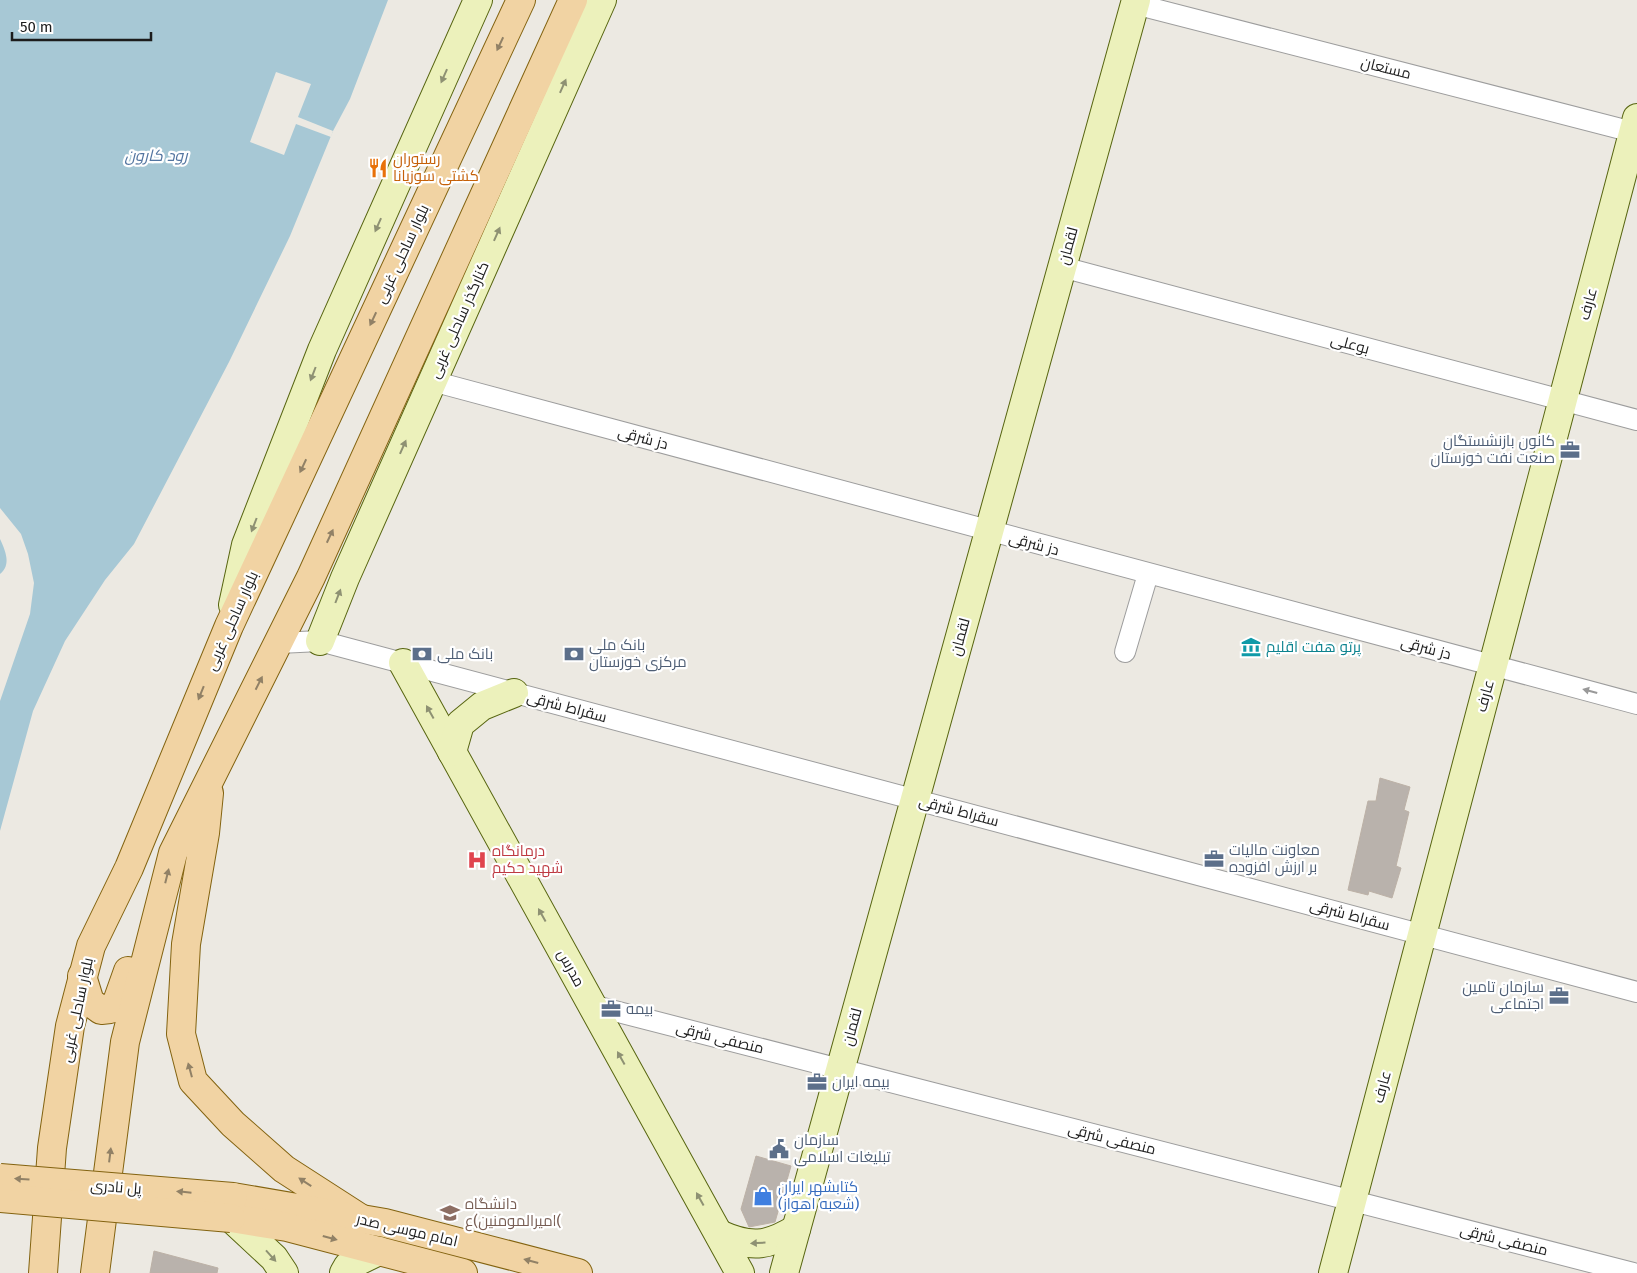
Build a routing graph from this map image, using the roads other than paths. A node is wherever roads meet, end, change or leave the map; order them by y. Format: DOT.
graph roads {
  1 [pos="478,0"];
  2 [pos="521,0"];
  3 [pos="573,0"];
  4 [pos="602,0"];
  5 [pos="1135,2"];
  6 [pos="1636,128"];
  7 [pos="1062,267"];
  8 [pos="432,381"];
  9 [pos="1562,400"];
  10 [pos="1637,420"];
  11 [pos="989,532"];
  12 [pos="1148,574"];
  13 [pos="229,626"];
  14 [pos="320,641"];
  15 [pos="279,643"];
  16 [pos="1125,652"];
  17 [pos="403,663"];
  18 [pos="1493,665"];
  19 [pos="514,693"];
  20 [pos="1637,704"];
  21 [pos="452,752"];
  22 [pos="210,778"];
  23 [pos="915,799"];
  24 [pos="159,908"];
  25 [pos="1422,934"];
  26 [pos="82,976"];
  27 [pos="1637,992"];
  28 [pos="591,1005"];
  29 [pos="840,1069"];
  30 [pos="0,1178"];
  31 [pos="0,1198"];
  32 [pos="1352,1201"];
  33 [pos="232,1208"];
  34 [pos="360,1218"];
  35 [pos="796,1229"];
  36 [pos="719,1234"];
  37 [pos="379,1251"];
  38 [pos="43,1273"];
  39 [pos="95,1273"];
  40 [pos="284,1273"];
  41 [pos="344,1273"];
  42 [pos="463,1273"];
  43 [pos="578,1273"];
  44 [pos="740,1273"];
  45 [pos="784,1273"];
  46 [pos="1333,1273"];
  47 [pos="1633,1273"];
  1 -- 13 [label="street, one-way"];
  2 -- 13 [label="main road, بلوار ساحلی غربی, one-way"];
  15 -- 3 [label="main road, one-way"];
  8 -- 4 [label="street, کنارگذر ساحلی غربی, one-way"];
  5 -- 6 [label="street, مستعان"];
  5 -- 7 [label="street, لقمان"];
  6 -- 9 [label="street, عارف"];
  7 -- 9 [label="street, بوعلی"];
  7 -- 11 [label="street, لقمان"];
  8 -- 11 [label="street, دز شرقی"];
  14 -- 8 [label="street, کنارگذر ساحلی غربی, one-way"];
  9 -- 10 [label="street, بوعلی"];
  9 -- 18 [label="street, عارف"];
  11 -- 12 [label="street, دز شرقی"];
  11 -- 23 [label="street, لقمان"];
  12 -- 16 [label="street"];
  12 -- 18 [label="street, دز شرقی"];
  13 -- 26 [label="main road, بلوار ساحلی غربی, one-way"];
  14 -- 15 [label="street, سقراط شرقی"];
  14 -- 17 [label="street, سقراط شرقی"];
  22 -- 15 [label="main road, one-way"];
  17 -- 19 [label="street, سقراط شرقی"];
  21 -- 17 [label="street, مدرس, one-way"];
  20 -- 18 [label="street, دز شرقی, one-way"];
  18 -- 25 [label="street, عارف"];
  19 -- 21 [label="street"];
  19 -- 23 [label="street, سقراط شرقی"];
  28 -- 21 [label="street, مدرس, one-way"];
  24 -- 22 [label="main road, one-way"];
  34 -- 22 [label="main road, one-way"];
  23 -- 25 [label="street, سقراط شرقی"];
  23 -- 29 [label="street, لقمان"];
  24 -- 26 [label="main road"];
  39 -- 24 [label="main road, one-way"];
  25 -- 27 [label="street, سقراط شرقی"];
  25 -- 32 [label="street, عارف"];
  26 -- 38 [label="main road, بلوار ساحلی غربی"];
  28 -- 29 [label="street, منصفی شرقی"];
  36 -- 28 [label="street, مدرس, one-way"];
  29 -- 32 [label="street, منصفی شرقی"];
  29 -- 35 [label="street, لقمان"];
  33 -- 30 [label="main road, پل نادری, one-way, bridge"];
  31 -- 33 [label="main road, پل نادری, bridge"];
  32 -- 46 [label="street, عارف"];
  32 -- 47 [label="street, منصفی شرقی"];
  33 -- 34 [label="main road, امام موسی صدر"];
  33 -- 37 [label="main road, امام موسی صدر, one-way"];
  33 -- 40 [label="street, one-way"];
  43 -- 34 [label="main road, امام موسی صدر, one-way"];
  35 -- 36 [label="street, one-way"];
  35 -- 45 [label="street, لقمان"];
  36 -- 44 [label="street, مدرس"];
  37 -- 41 [label="street"];
  37 -- 42 [label="main road, امام موسی صدر"];
}
